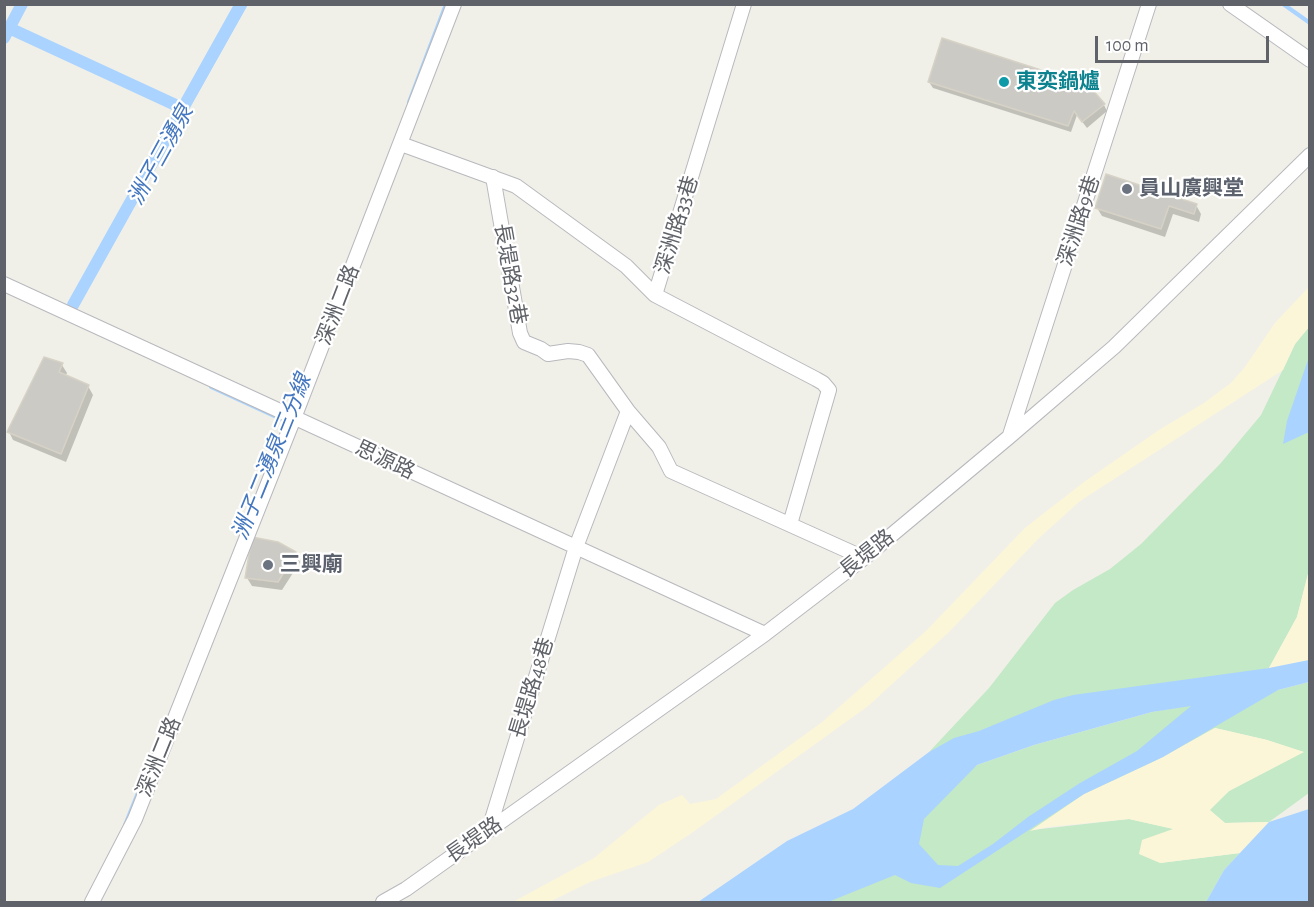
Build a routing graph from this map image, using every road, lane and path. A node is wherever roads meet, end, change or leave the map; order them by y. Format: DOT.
graph roads {
  1 [pos="454,4"];
  2 [pos="744,4"];
  3 [pos="1149,4"];
  4 [pos="1230,4"];
  5 [pos="1310,60"];
  6 [pos="401,144"];
  7 [pos="1310,154"];
  8 [pos="493,177"];
  9 [pos="4,284"];
  10 [pos="655,296"];
  11 [pos="628,411"];
  12 [pos="294,418"];
  13 [pos="1009,438"];
  14 [pos="790,524"];
  15 [pos="576,547"];
  16 [pos="864,558"];
  17 [pos="765,634"];
  18 [pos="489,829"];
  19 [pos="92,903"];
  20 [pos="383,903"];
  1 -- 6 [label="street, 深洲二路"];
  2 -- 10 [label="street, 深洲路33巷"];
  3 -- 13 [label="street, 深洲路9巷"];
  4 -- 5 [label="street"];
  6 -- 8 [label="street, 深洲路33巷"];
  6 -- 12 [label="street, 深洲二路"];
  7 -- 13 [label="street, 長堤路"];
  8 -- 10 [label="street, 深洲路33巷"];
  8 -- 11 [label="street, 長堤路32巷"];
  9 -- 12 [label="street, 思源路"];
  10 -- 14 [label="street"];
  11 -- 14 [label="street, 長堤路32巷"];
  11 -- 15 [label="street"];
  12 -- 15 [label="street, 思源路"];
  12 -- 19 [label="street, 深洲二路"];
  13 -- 16 [label="street, 長堤路"];
  14 -- 16 [label="street, 長堤路32巷"];
  15 -- 17 [label="street, 思源路"];
  15 -- 18 [label="street, 長堤路48巷"];
  16 -- 17 [label="street, 長堤路"];
  17 -- 18 [label="street, 長堤路"];
  18 -- 20 [label="street, 長堤路"];
}
